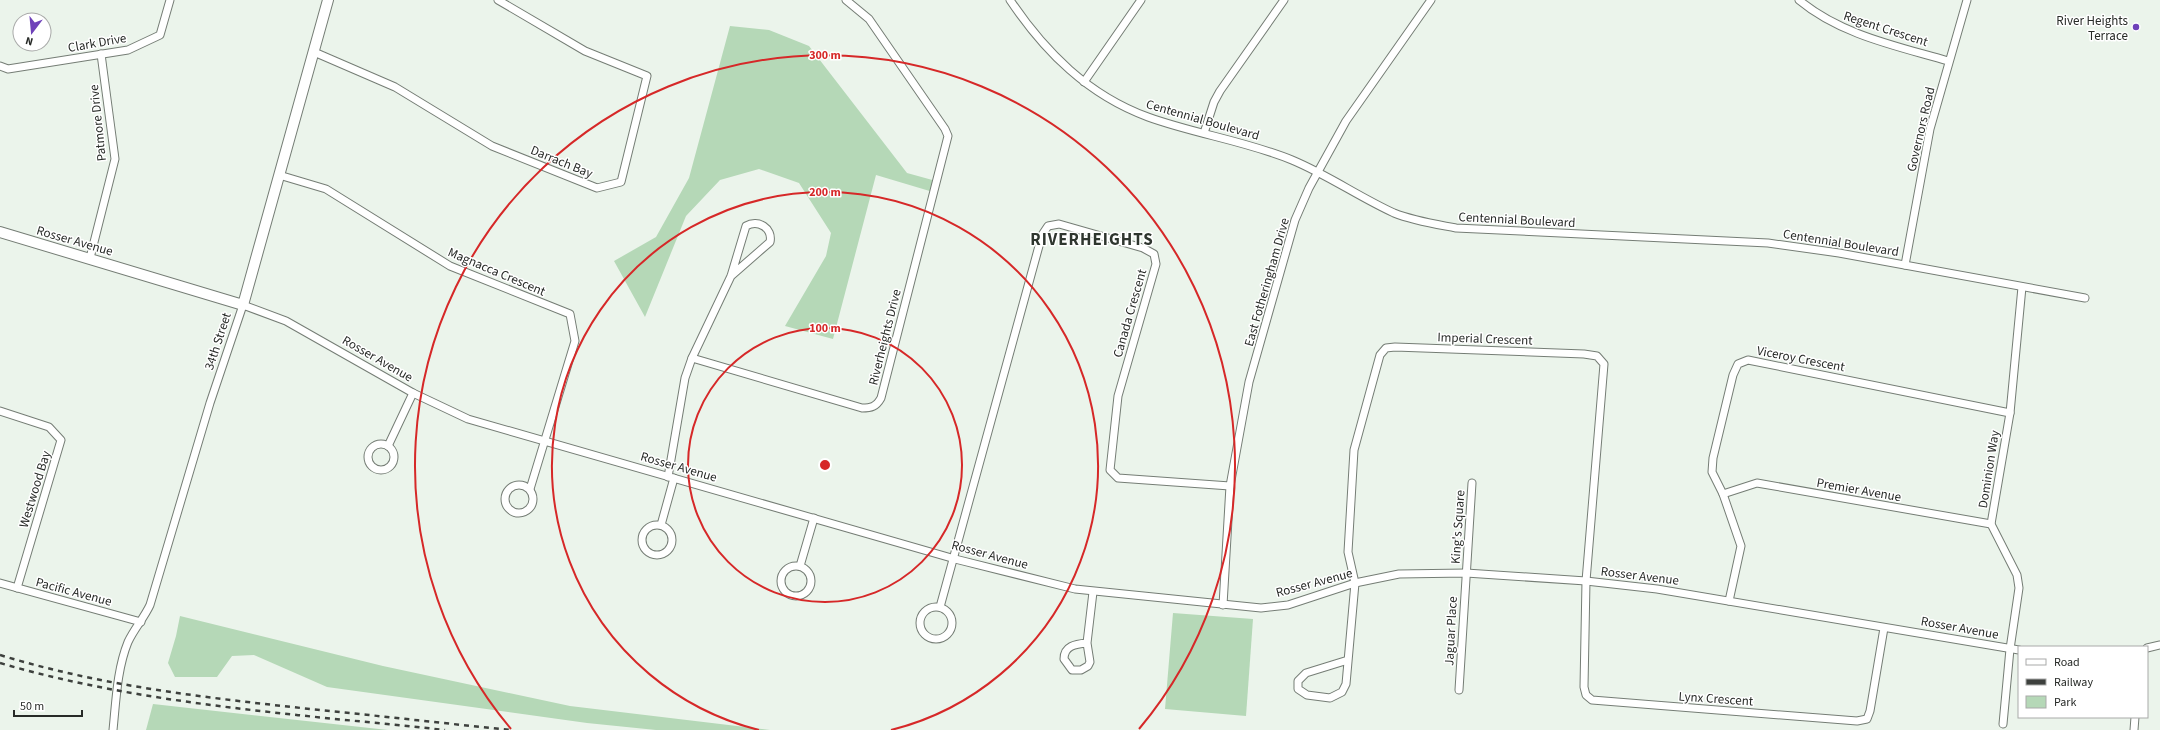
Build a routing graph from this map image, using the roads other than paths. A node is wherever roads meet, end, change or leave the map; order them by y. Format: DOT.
graph roads {
  1 [pos="170,0"];
  2 [pos="328,0"];
  3 [pos="498,0"];
  4 [pos="846,0"];
  5 [pos="1010,0"];
  6 [pos="1141,0"];
  7 [pos="1284,0"];
  8 [pos="1431,0"];
  9 [pos="1799,0"];
  10 [pos="1967,0"];
  11 [pos="314,52"];
  12 [pos="101,54"];
  13 [pos="1948,61"];
  14 [pos="0,66"];
  15 [pos="1084,82"];
  16 [pos="1204,133"];
  17 [pos="1317,172"];
  18 [pos="279,175"];
  19 [pos="0,232"];
  20 [pos="90,258"];
  21 [pos="1905,265"];
  22 [pos="731,276"];
  23 [pos="2022,287"];
  24 [pos="2085,298"];
  25 [pos="243,305"];
  26 [pos="692,358"];
  27 [pos="413,393"];
  28 [pos="0,411"];
  29 [pos="2010,413"];
  30 [pos="545,441"];
  31 [pos="388,446"];
  32 [pos="671,478"];
  33 [pos="1472,483"];
  34 [pos="1230,486"];
  35 [pos="530,489"];
  36 [pos="1723,494"];
  37 [pos="814,518"];
  38 [pos="1991,524"];
  39 [pos="661,525"];
  40 [pos="955,559"];
  41 [pos="800,566"];
  42 [pos="1466,573"];
  43 [pos="1586,581"];
  44 [pos="0,583"];
  45 [pos="1355,583"];
  46 [pos="17,588"];
  47 [pos="1092,592"];
  48 [pos="1729,601"];
  49 [pos="1223,605"];
  50 [pos="940,608"];
  51 [pos="141,622"];
  52 [pos="1884,628"];
  53 [pos="1087,643"];
  54 [pos="2160,645"];
  55 [pos="2148,648"];
  56 [pos="2010,649"];
  57 [pos="2018,650"];
  58 [pos="1348,660"];
  59 [pos="1459,690"];
  60 [pos="2135,718"];
  61 [pos="2003,724"];
  62 [pos="113,730"];
  63 [pos="2134,730"];
  1 -- 12 [label="street, Clark Drive"];
  2 -- 11 [label="street, 34th Street"];
  3 -- 11 [label="street, Darrach Bay"];
  4 -- 26 [label="street, Riverheights Drive"];
  5 -- 15 [label="street, Centennial Boulevard"];
  6 -- 15 [label="street"];
  7 -- 16 [label="street"];
  8 -- 17 [label="street, East Fotheringham Drive"];
  9 -- 13 [label="street, Regent Crescent"];
  10 -- 13 [label="street, Governors Road"];
  11 -- 18 [label="street, 34th Street"];
  12 -- 14 [label="street, Clark Drive"];
  12 -- 20 [label="street, Patmore Drive"];
  13 -- 21 [label="street, Governors Road"];
  15 -- 16 [label="street, Centennial Boulevard"];
  16 -- 17 [label="street, Centennial Boulevard"];
  17 -- 21 [label="street, Centennial Boulevard"];
  17 -- 34 [label="street, East Fotheringham Drive"];
  18 -- 25 [label="street, 34th Street"];
  18 -- 30 [label="street, Magnacca Crescent"];
  19 -- 20 [label="street, Rosser Avenue"];
  20 -- 25 [label="street, Rosser Avenue"];
  21 -- 23 [label="street, Centennial Boulevard"];
  22 -- 22 [label="street"];
  22 -- 26 [label="street"];
  23 -- 24 [label="street, Centennial Boulevard"];
  23 -- 29 [label="street, Dominion Way"];
  25 -- 27 [label="street, Rosser Avenue"];
  25 -- 51 [label="street, 34th Street"];
  26 -- 32 [label="street"];
  27 -- 30 [label="street, Rosser Avenue"];
  27 -- 31 [label="street"];
  28 -- 46 [label="street, Westwood Bay"];
  29 -- 36 [label="street, Viceroy Crescent"];
  29 -- 38 [label="street, Dominion Way"];
  30 -- 32 [label="street, Rosser Avenue"];
  30 -- 35 [label="street"];
  32 -- 37 [label="street, Rosser Avenue"];
  32 -- 39 [label="street"];
  33 -- 42 [label="street, King's Square"];
  34 -- 40 [label="street, Canada Crescent"];
  34 -- 49 [label="street, East Fotheringham Drive"];
  36 -- 38 [label="street, Premier Avenue"];
  36 -- 48 [label="street, Viceroy Crescent"];
  37 -- 40 [label="street, Rosser Avenue"];
  37 -- 41 [label="street"];
  38 -- 56 [label="street, Dominion Way"];
  39 -- 39 [label="street"];
  40 -- 47 [label="street, Rosser Avenue"];
  40 -- 50 [label="street"];
  41 -- 41 [label="street"];
  42 -- 43 [label="street, Rosser Avenue"];
  42 -- 45 [label="street, Rosser Avenue"];
  42 -- 59 [label="street, Jaguar Place"];
  43 -- 45 [label="street, Imperial Crescent"];
  43 -- 48 [label="street, Rosser Avenue"];
  43 -- 52 [label="street, Lynx Crescent"];
  44 -- 46 [label="street, Pacific Avenue"];
  45 -- 49 [label="street, Rosser Avenue"];
  45 -- 58 [label="street, Imperial Crescent"];
  46 -- 51 [label="street, Pacific Avenue"];
  47 -- 49 [label="street, Rosser Avenue"];
  47 -- 53 [label="street"];
  48 -- 52 [label="street, Rosser Avenue"];
  50 -- 50 [label="street"];
  51 -- 62 [label="street, 34th Street"];
  52 -- 56 [label="street, Rosser Avenue"];
  54 -- 55 [label="street"];
  56 -- 57 [label="street, Rosser Avenue"];
  56 -- 61 [label="street, Dominion Way"];
  58 -- 58 [label="street, Imperial Crescent"];
  60 -- 63 [label="street"];
}
